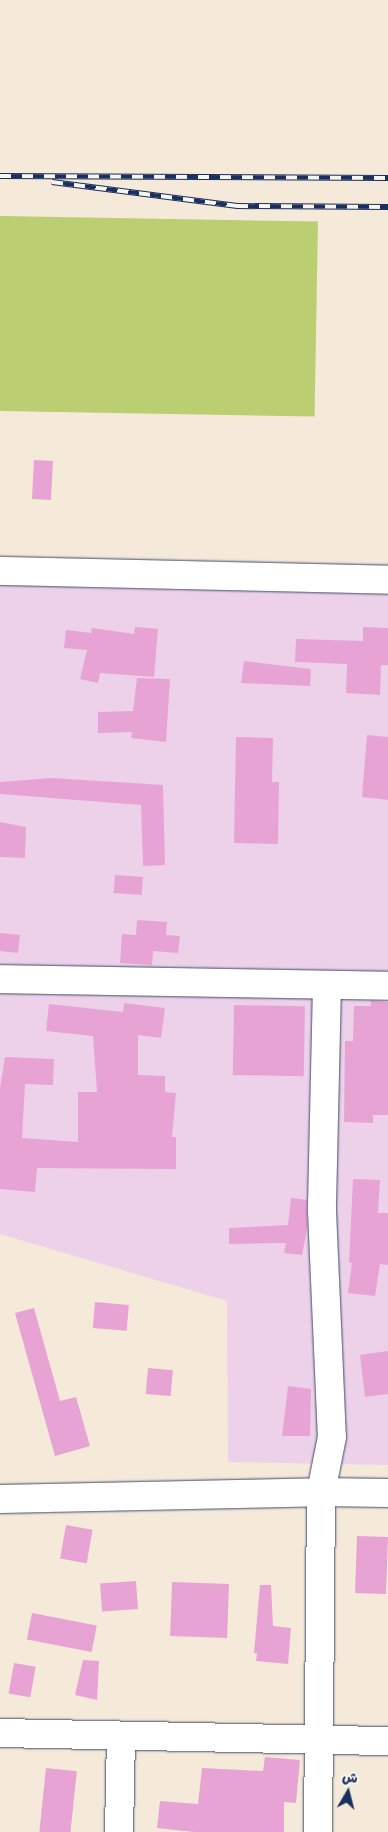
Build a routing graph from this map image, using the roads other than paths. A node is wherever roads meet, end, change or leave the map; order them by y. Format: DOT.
graph roads {
  1 [pos="0,570"];
  2 [pos="388,580"];
  3 [pos="0,979"];
  4 [pos="327,985"];
  5 [pos="388,986"];
  6 [pos="322,1492"];
  7 [pos="388,1493"];
  8 [pos="0,1499"];
  9 [pos="0,1733"];
  10 [pos="121,1736"];
  11 [pos="318,1741"];
  12 [pos="388,1741"];
  13 [pos="119,1832"];
  14 [pos="318,1832"];
  1 -- 2 [label="street"];
  3 -- 4 [label="street"];
  4 -- 5 [label="street"];
  4 -- 6 [label="street"];
  6 -- 7 [label="street"];
  6 -- 8 [label="street"];
  6 -- 11 [label="street"];
  9 -- 10 [label="street"];
  10 -- 11 [label="street"];
  10 -- 13 [label="street"];
  11 -- 12 [label="street"];
  11 -- 14 [label="street"];
}
